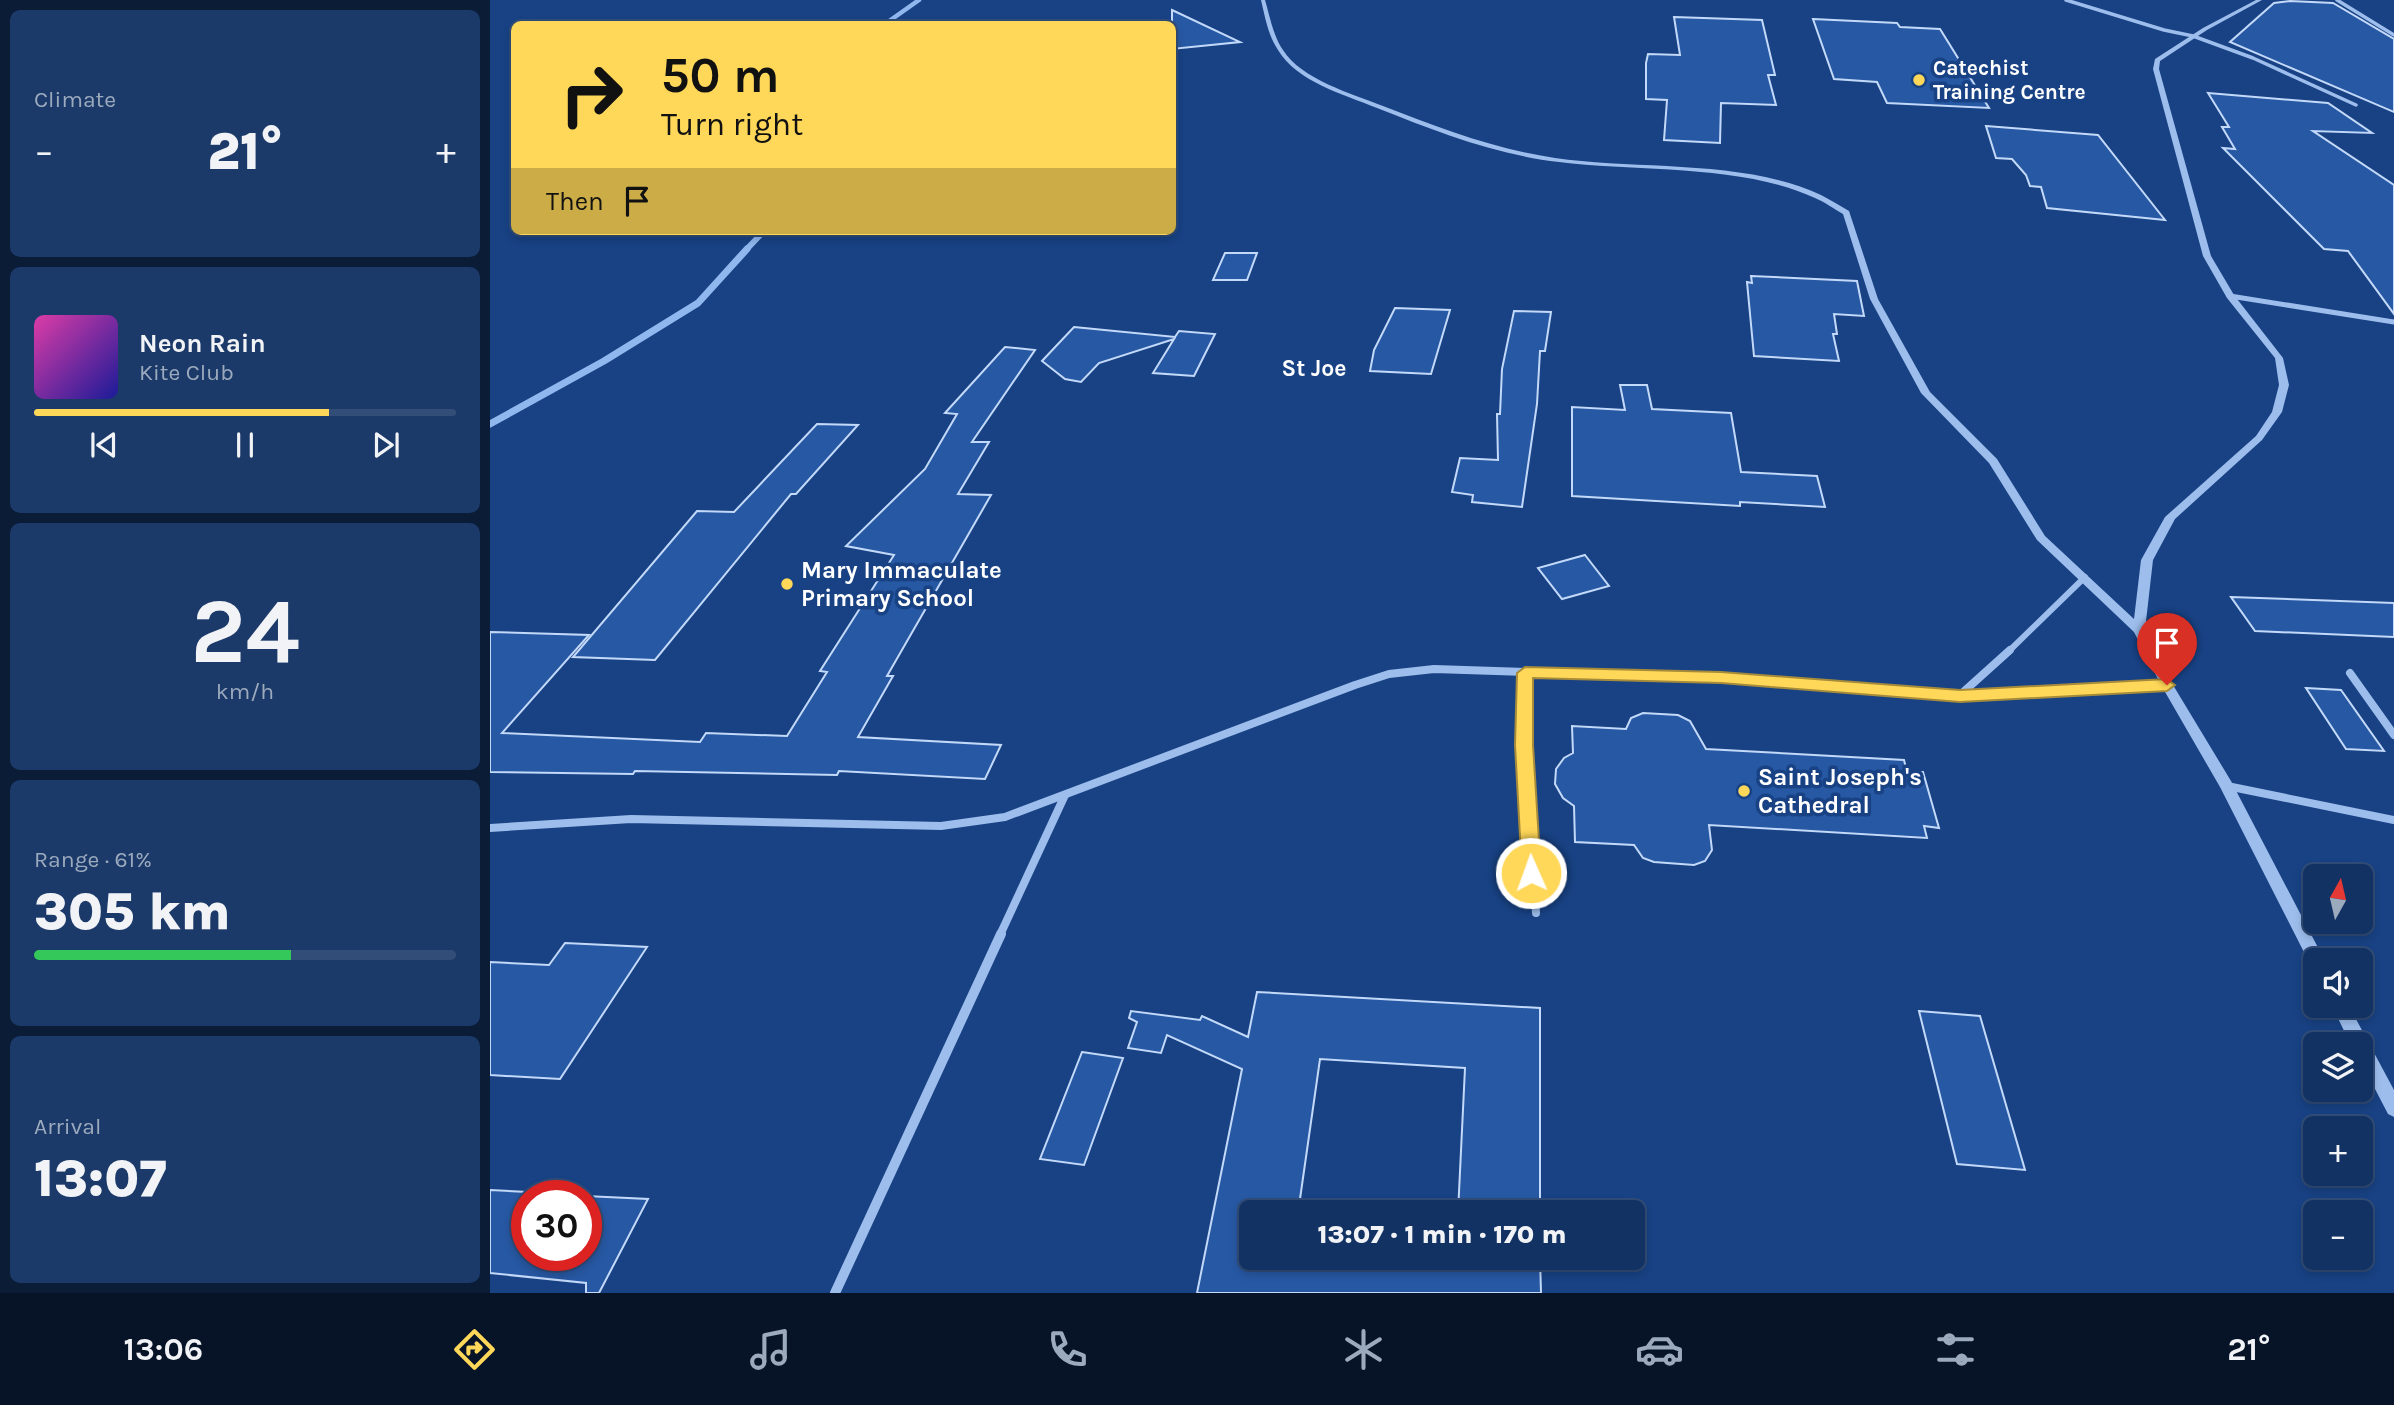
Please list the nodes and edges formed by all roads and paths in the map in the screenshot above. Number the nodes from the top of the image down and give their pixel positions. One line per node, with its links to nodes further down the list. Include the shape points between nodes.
1 (1263, 0): 10 (street, via 1273,39 1292,65 1401,116 1534,156 1749,178 1836,205 1846,213 1874,299 1926,393 1993,461 2041,538)
2 (2066, 0): 6 (street)
3 (2260, 0): 6 (street)
4 (2337, 0): 5 (street)
5 (2394, 35)
6 (2193, 36): 7 (street, via 2285,70); 8 (street, via 2157,60 2156,69 2207,256)
7 (2356, 105)
8 (2230, 296): 9 (street); 11 (street, via 2279,358 2284,385 2277,412 2259,438 2170,517 2147,560)
9 (2394, 322)
10 (2085, 577): 11 (street); 15 (street)
11 (2139, 630): 14 (street)
12 (1525, 673): 15 (street, via 1721,678); 18 (street, via 1434,669 1389,674); 21 (street, via 1524,745)
13 (2350, 673): 16 (street)
14 (2167, 685): 15 (street); 17 (street)
15 (1960, 696)
16 (2394, 735)
17 (2226, 785): 19 (street); 22 (street)
18 (1065, 795): 20 (street, via 1005,817 941,826 631,819); 25 (street)
19 (2394, 820)
20 (490, 828)
21 (1536, 913)
22 (2310, 948)
23 (2373, 1068): 24 (street)
24 (2394, 1108)
25 (835, 1293)

